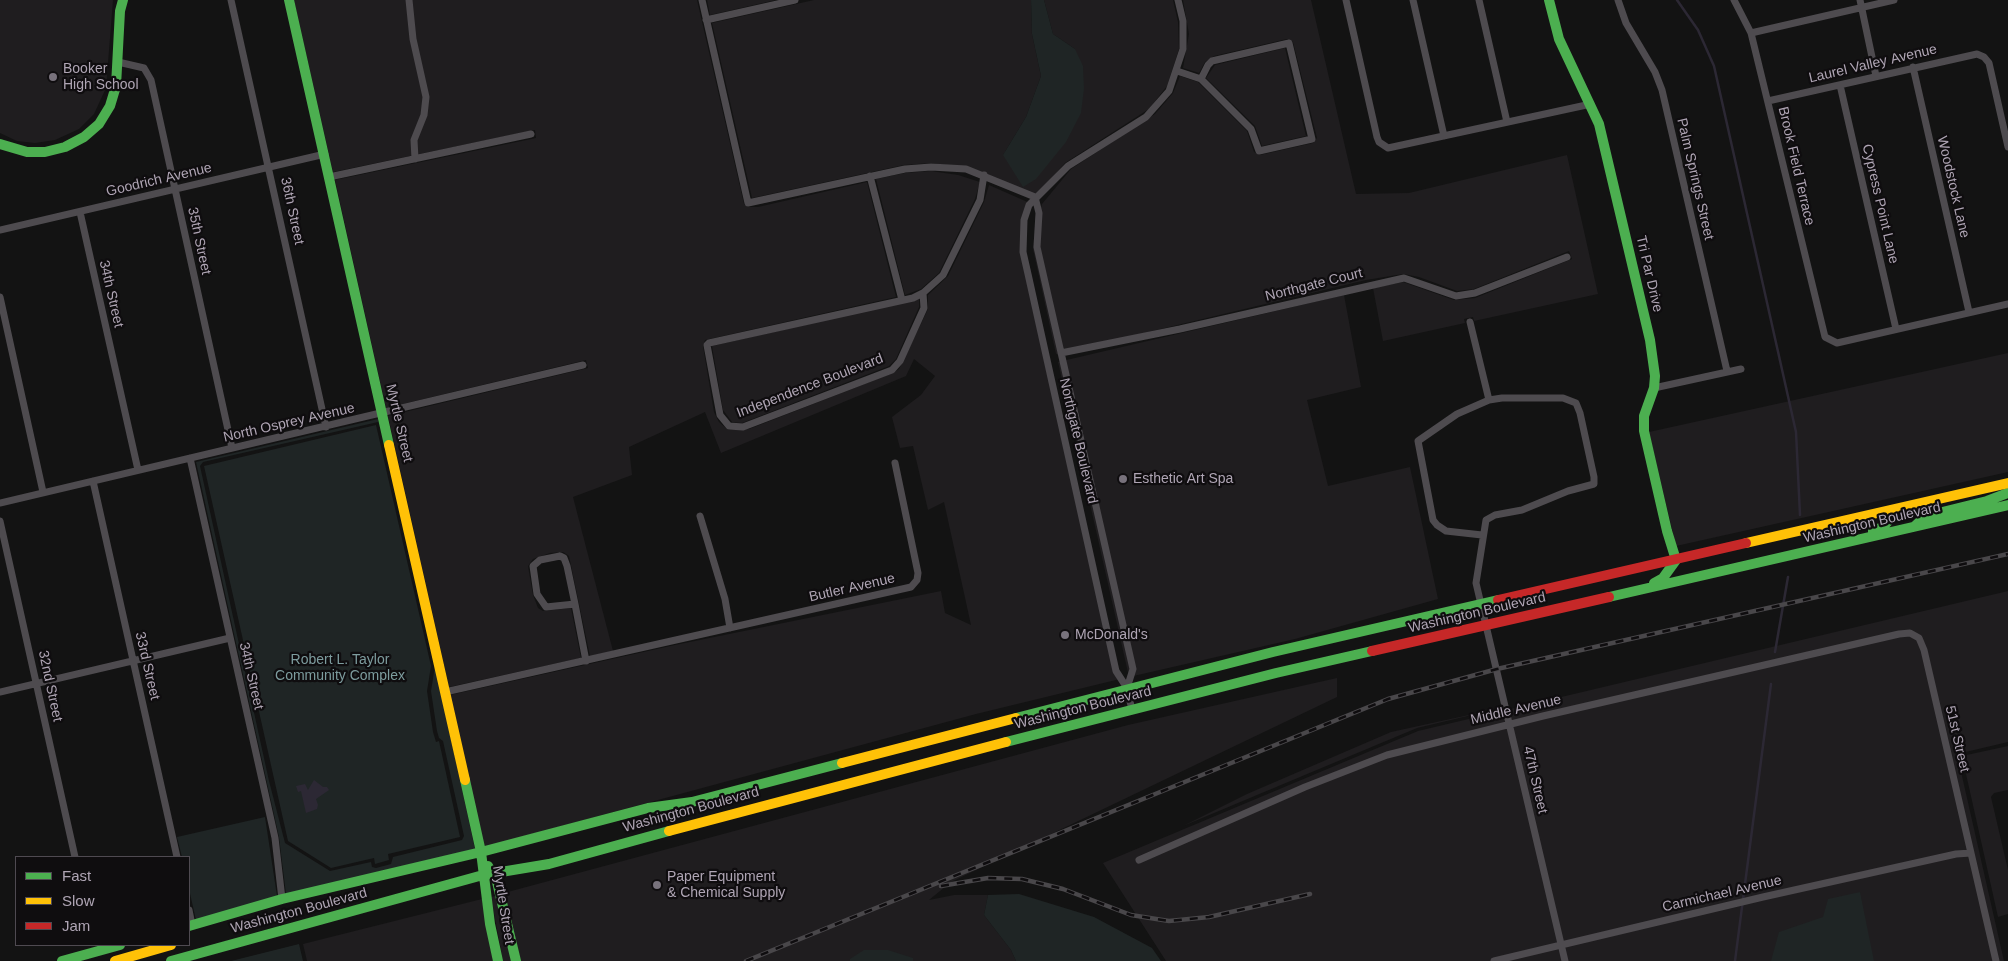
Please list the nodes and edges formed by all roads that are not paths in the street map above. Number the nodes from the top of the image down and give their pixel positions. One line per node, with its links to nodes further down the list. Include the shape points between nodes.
1 (123, 0): 18 (main road)
2 (232, 0): 33 (street, 36th Street)
3 (289, 0): 31 (main road, Myrtle Street)
4 (409, 0): 32 (street, via 413,39 426,97 424,114 414,140)
5 (702, 0): 16 (street)
6 (795, 0): 16 (street)
7 (1178, 0): 20 (street, Northgate Boulevard, via 1184,35)
8 (1346, 0): 28 (street, via 1377,137 1383,146 1394,148)
9 (1413, 0): 28 (street)
10 (1479, 0): 26 (street)
11 (1549, 0): 25 (main road, Tri Par Drive, via 1562,45)
12 (1618, 0): 52 (street, Palm Springs Street, via 1626,23 1662,90)
13 (1734, 0): 17 (street, Brook Field Terrace)
14 (1894, 0): 15 (street)
15 (1861, 4): 17 (street); 21 (street)
16 (706, 20): 35 (street, via 748,203)
17 (1750, 33): 24 (street, Brook Field Terrace)
18 (118, 62): 29 (main road, via 110,106 84,137 65,147 45,152 27,152); 37 (street, 35th Street, via 138,64 148,72)
19 (1913, 68): 21 (street, Laurel Valley Avenue); 30 (street, Laurel Valley Avenue, via 1971,54 1984,57 1989,63); 46 (street, Woodstock Lane)
20 (1177, 71): 22 (street); 38 (street, Northgate Boulevard, via 1169,91 1152,112 1068,166)
21 (1876, 76): 23 (street, Laurel Valley Avenue)
22 (1201, 79): 22 (street, via 1212,61 1288,43 1312,139 1259,151 1251,129)
23 (1840, 85): 24 (street, Laurel Valley Avenue); 48 (street, Cypress Point Lane)
24 (1768, 101): 48 (street, Brook Field Terrace, via 1822,333 1837,343)
25 (1591, 104): 26 (street); 53 (main road, Tri Par Drive, via 1605,145 1650,340)
26 (1507, 122): 28 (street)
27 (531, 134): 32 (street)
28 (1444, 136)
29 (0, 144)
30 (2008, 146)
31 (325, 154): 33 (street, Goodrich Avenue); 36 (main road, Myrtle Street)
32 (415, 159): 36 (street)
33 (270, 167): 37 (street, Goodrich Avenue); 56 (street, 36th Street)
34 (984, 175): 35 (street, via 966,169 931,167); 38 (street); 42 (street, Independence Boulevard, via 980,200 943,275)
35 (870, 176): 44 (street)
36 (329, 177): 55 (main road, Myrtle Street)
37 (175, 188): 39 (street, Goodrich Avenue); 57 (street, 35th Street)
38 (1035, 197): 49 (street, Northgate Boulevard, via 1039,213 1037,247); 84 (street, Northgate Boulevard, via 1024,220 1023,252 1116,671)
39 (80, 212): 40 (street, Goodrich Avenue); 60 (street, 34th Street)
40 (0, 230)
41 (1566, 257): 49 (street, Northgate Court, via 1475,294 1456,296 1404,278)
42 (923, 293): 44 (street, Independence Boulevard); 44 (street, Independence Boulevard, via 924,308 900,361 892,370 743,427 730,426 720,415 707,346 709,342)
43 (0, 297): 63 (street)
44 (902, 300)
45 (2008, 304): 46 (street)
46 (1969, 312): 48 (street)
47 (1470, 322): 54 (street)
48 (1896, 329)
49 (1061, 353): 84 (street, Northgate Boulevard, via 1133,669)
50 (583, 365): 55 (street, North Osprey Avenue)
51 (1741, 368): 52 (street)
52 (1727, 371): 53 (street)
53 (1654, 388): 73 (main road, Tri Par Drive, via 1644,416 1644,431)
54 (1489, 400): 71 (street, via 1457,414 1418,441 1433,520 1446,531); 71 (street, via 1563,398 1576,403 1594,484 1522,510 1490,517 1484,524)
55 (382, 413): 56 (street, North Osprey Avenue); 86 (main road, Myrtle Street)
56 (326, 427): 57 (street, North Osprey Avenue)
57 (232, 448): 58 (street, North Osprey Avenue)
58 (190, 458): 60 (street, North Osprey Avenue); 80 (street, 34th Street)
59 (895, 463): 78 (street, Butler Avenue, via 918,573 915,584)
60 (138, 470): 61 (street, North Osprey Avenue)
61 (93, 481): 63 (street, North Osprey Avenue); 81 (street, 33rd Street)
62 (2008, 483): 67 (main road, Washington Boulevard)
63 (43, 492): 65 (street, North Osprey Avenue)
64 (2008, 493): 70 (main road, via 1926,516)
65 (0, 503)
66 (2008, 506): 70 (main road, Washington Boulevard)
67 (1899, 509): 72 (main road, via 1881,529 1807,547); 73 (main road, Washington Boulevard)
68 (700, 516): 78 (street, via 725,599)
69 (0, 521): 83 (street, 32nd Street)
70 (1914, 527): 72 (main road, Washington Boulevard)
71 (1482, 535): 75 (street, 47th Street, via 1476,583)
72 (1795, 554): 76 (main road, Washington Boulevard)
73 (1676, 560): 75 (main road, Washington Boulevard); 76 (main road, via 1658,582)
74 (575, 604): 74 (street, via 564,558 551,557 535,563 532,570 542,606); 82 (street)
75 (1481, 604): 77 (street, 47th Street); 84 (main road, Washington Boulevard)
76 (1563, 607): 77 (main road, Washington Boulevard)
77 (1486, 625): 87 (main road, Washington Boulevard); 88 (street, 47th Street)
78 (730, 628): 82 (street, Butler Avenue)
79 (1913, 634): 88 (street, Middle Avenue, via 1899,634); 90 (street, 51st Street, via 1919,638 1924,650)
80 (230, 638): 81 (street); 95 (street, 34th Street, via 274,838)
81 (133, 661): 83 (street); 92 (street, 33rd Street)
82 (586, 661): 86 (street, Butler Avenue)
83 (37, 683): 85 (street); 91 (street, 32nd Street)
84 (1127, 688): 87 (street, Northgate Boulevard); 89 (main road, Washington Boulevard, via 692,802 648,808)
85 (0, 692)
86 (445, 692): 89 (main road, Myrtle Street)
87 (1132, 710): 94 (main road, Washington Boulevard, via 848,782 549,864)
88 (1510, 724): 93 (street, Middle Avenue, via 1387,755 1305,787); 99 (street, 47th Street)
89 (481, 852): 94 (main road, Myrtle Street); 95 (main road, Washington Boulevard)
90 (1971, 853): 99 (street, Carmichael Avenue, via 1763,897); 108 (street, 51st Street)
91 (75, 856)
92 (177, 856)
93 (1139, 860)
94 (488, 875): 103 (main road, Washington Boulevard); 104 (main road, Myrtle Street, via 490,924); 105 (main road, Myrtle Street, via 497,882)
95 (282, 899): 96 (main road, Washington Boulevard)
96 (190, 927)
97 (116, 946): 100 (main road)
98 (168, 946): 102 (main road)
99 (1561, 946): 106 (street, Carmichael Avenue); 107 (street, 47th Street)
100 (94, 952): 101 (main road)
101 (62, 961)
102 (115, 961)
103 (171, 961)
104 (498, 961)
105 (516, 961)
106 (1494, 961)
107 (1565, 961)
108 (1996, 961)

